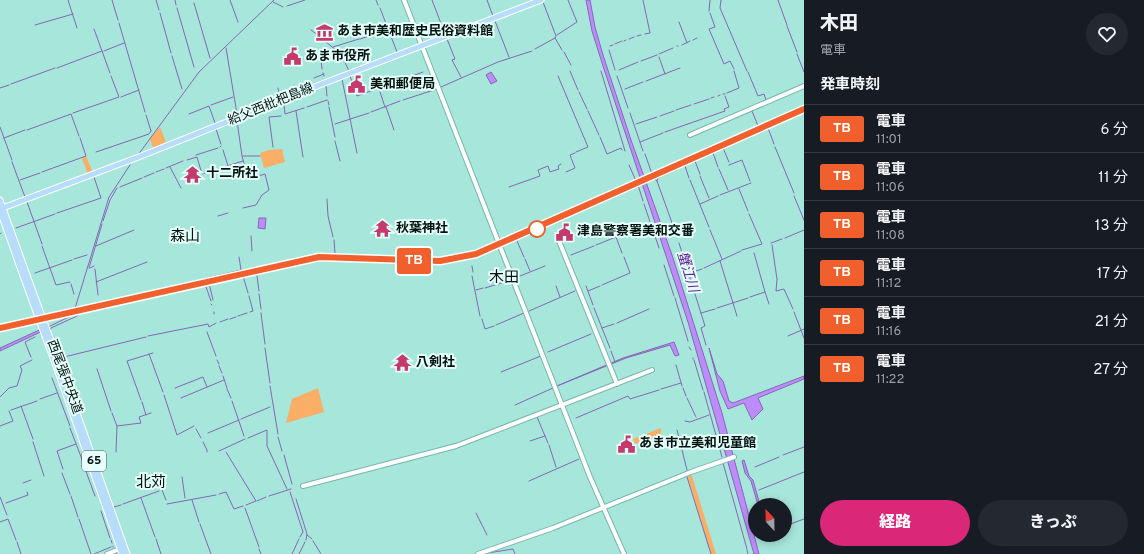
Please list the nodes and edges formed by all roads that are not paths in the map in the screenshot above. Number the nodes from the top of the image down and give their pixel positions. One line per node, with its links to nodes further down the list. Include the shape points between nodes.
1 (404, 0): 3 (street)
2 (541, 0): 3 (main road, 給父西枇杷島線)
3 (423, 46): 7 (main road, 給父西枇杷島線); 11 (street)
4 (804, 86): 5 (street)
5 (690, 135)
6 (0, 200): 7 (main road, 西尾張中央道 / 65)
7 (1, 209): 15 (main road, 西尾張中央道 / 65, bridge)
8 (559, 241): 10 (street)
9 (652, 370): 10 (street)
10 (617, 384): 11 (street)
11 (562, 404): 13 (street, via 443,450); 14 (street)
12 (734, 457): 14 (street)
13 (303, 486)
14 (603, 508): 18 (street); 19 (street)
15 (122, 550): 16 (street); 17 (main road, 西尾張中央道 / 65)
16 (107, 554)
17 (127, 554)
18 (478, 554)
19 (624, 554)

